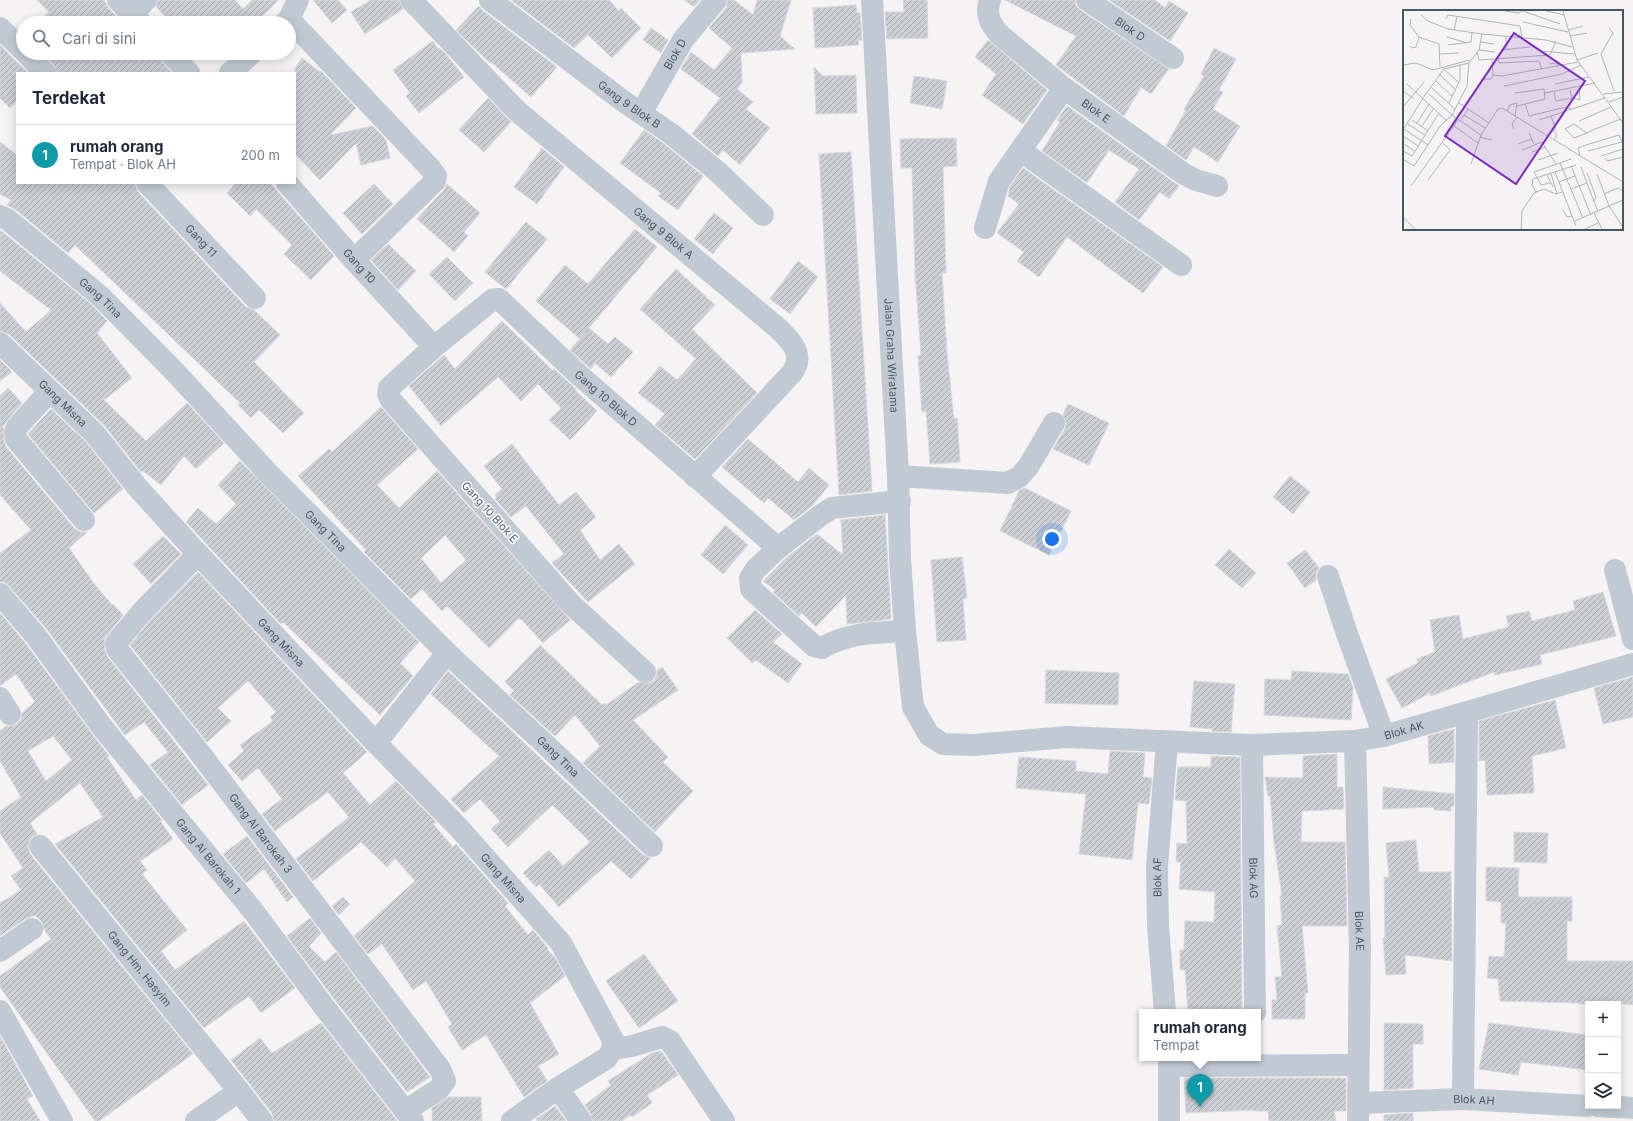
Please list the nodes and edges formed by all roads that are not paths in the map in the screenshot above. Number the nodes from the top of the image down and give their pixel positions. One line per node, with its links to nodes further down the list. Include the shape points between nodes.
1 (298, 0): 8 (street)
2 (411, 0): 35 (street, Gang 9 Blok A, via 517,111 779,329 798,354 799,360 792,373)
3 (716, 0): 20 (street, Blok D, via 684,40)
4 (1087, 0): 12 (street, Blok D)
5 (498, 2): 20 (street, Gang 9 Blok B)
6 (872, 2): 36 (street, Jalan Graha Wiratama)
7 (989, 8): 19 (street, Blok E, via 992,26 1000,35)
8 (290, 16)
9 (0, 28): 11 (street)
10 (296, 30): 28 (street, via 436,176 435,181)
11 (16, 43)
12 (1173, 58)
13 (33, 60): 16 (street)
14 (177, 60): 17 (street)
15 (244, 60): 18 (street)
16 (44, 72)
17 (189, 72)
18 (231, 72)
19 (1064, 88): 21 (street); 24 (street, Blok E, via 1184,174)
20 (641, 113): 25 (street, Gang 9 Blok B, via 718,172)
21 (1021, 151): 27 (street, via 999,181); 29 (street)
22 (148, 184): 30 (street, Gang 11)
23 (288, 184): 28 (street, Gang 10)
24 (1217, 186)
25 (763, 215)
26 (0, 216): 46 (street, Gang Tina, via 7,219 100,296 175,372 267,472)
27 (985, 228)
28 (354, 260): 32 (street, Gang 10)
29 (1181, 264)
30 (255, 298)
31 (0, 343): 33 (street, Gang Misna)
32 (434, 347): 35 (street, Gang 10 Blok D, via 492,300 499,299 579,375); 48 (street, Gang 10 Blok E, via 389,388 391,400 571,604)
33 (50, 391): 38 (street, via 17,427 16,439); 40 (street, Gang Misna, via 95,434 138,488)
34 (1054, 423): 36 (street, via 1028,467 1019,477 1008,483)
35 (696, 476): 39 (street, Gang 10 Blok D)
36 (898, 476): 37 (street, Jalan Graha Wiratama)
37 (900, 501): 39 (street, via 832,508); 44 (street, Jalan Graha Wiratama, via 900,558)
38 (84, 520)
39 (778, 548): 44 (street, via 750,578 751,589 814,646 822,648 843,637 856,634)
40 (198, 554): 54 (street, Gang Misna); 75 (street, Gang Al Barokah 3, via 116,643 118,649 440,1069 445,1081)
41 (1615, 570): 45 (street)
42 (1328, 576): 51 (street)
43 (0, 594): 75 (street, Gang Al Barokah 1, via 36,636 102,727 254,912)
44 (905, 631): 49 (street, Jalan Graha Wiratama)
45 (1633, 639)
46 (446, 653): 54 (street); 57 (street, Gang Tina)
47 (1633, 664): 50 (street, Blok AK)
48 (645, 672)
49 (913, 707): 53 (street, Blok AK, via 929,735 943,744 973,745 1067,737)
50 (1467, 712): 51 (street, Blok AK); 69 (street)
51 (1384, 736): 52 (street, Blok AK)
52 (1355, 741): 55 (street, Blok AK); 66 (street, Blok AE, via 1360,948)
53 (1167, 742): 55 (street, Blok AK); 60 (street, Blok AF, via 1157,866 1158,926)
54 (376, 743): 63 (street, Gang Misna, via 458,827 561,944 612,1038)
55 (1252, 745): 61 (street, Blok AG)
56 (40, 846): 68 (street, Gang Hm. Hasyim)
57 (652, 846)
58 (32, 929): 59 (street)
59 (0, 951)
60 (1165, 1009)
61 (1255, 1009)
62 (0, 1011): 76 (street)
63 (613, 1049): 67 (street, via 607,1058); 81 (street, via 662,1037 670,1041)
64 (1169, 1062): 65 (street); 82 (street)
65 (1256, 1062): 66 (street)
66 (1358, 1065): 74 (street, Blok AE)
67 (558, 1088): 79 (street); 80 (street)
68 (239, 1091): 77 (street); 78 (street, Gang Hm. Hasyim)
69 (1463, 1099): 70 (street, Blok AH); 74 (street, Blok AH)
70 (1585, 1106)
71 (1621, 1107): 72 (street)
72 (1633, 1108)
73 (1604, 1109): 83 (street)
74 (1359, 1112)
75 (409, 1116)
76 (62, 1121)
77 (196, 1121)
78 (262, 1121)
79 (512, 1121)
80 (581, 1121)
81 (724, 1121)
82 (1169, 1121)
83 (1603, 1121)

